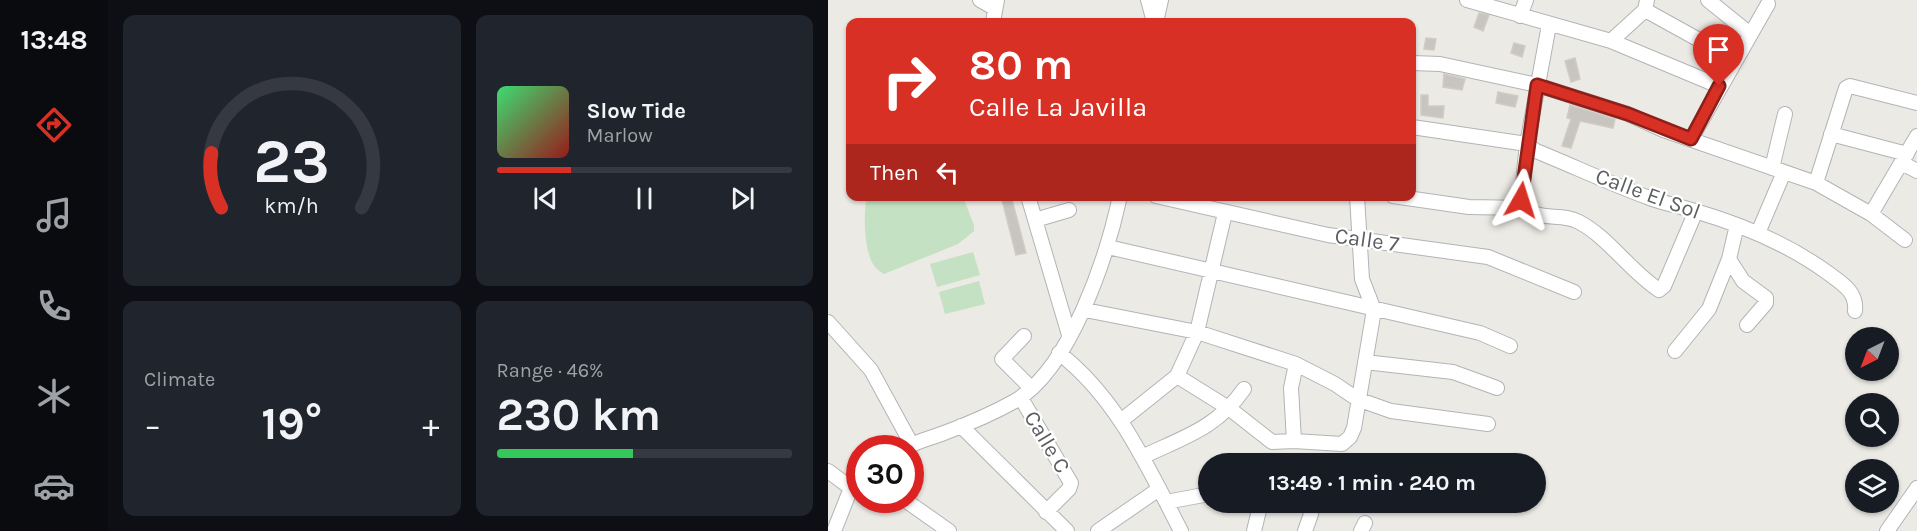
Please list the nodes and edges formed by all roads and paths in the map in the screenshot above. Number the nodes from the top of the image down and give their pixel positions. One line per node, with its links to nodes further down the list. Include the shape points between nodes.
1 (980, 0): 7 (street)
2 (1148, 0): 11 (street)
3 (1161, 0): 12 (street)
4 (1467, 0): 10 (street)
5 (1526, 0): 10 (street)
6 (1707, 0): 14 (street)
7 (995, 4)
8 (1768, 4): 14 (street)
9 (1646, 5): 15 (street); 16 (street)
10 (1520, 16): 13 (street)
11 (1154, 18)
12 (1156, 18)
13 (1549, 25): 15 (street); 18 (street)
14 (1750, 34): 19 (street)
15 (1611, 41): 19 (street)
16 (1701, 41)
17 (1416, 63): 18 (street, via 1440,64)
18 (1537, 85): 25 (street); 26 (street)
19 (1719, 86): 25 (street)
20 (1917, 103): 23 (street, via 1850,86 1843,92)
21 (1785, 114): 28 (street)
22 (1416, 128): 26 (street, Calle El Sol)
23 (1831, 134): 27 (street); 30 (street)
24 (1917, 136): 27 (street)
25 (1691, 139): 28 (street)
26 (1527, 144): 36 (street, via 1521,200); 38 (street, Calle El Sol, via 1648,198)
27 (1905, 159): 29 (street); 40 (street)
28 (1778, 170): 30 (street); 43 (street)
29 (1917, 171)
30 (1816, 183): 40 (street)
31 (1416, 199): 36 (street, via 1469,207)
32 (1029, 201): 41 (street)
33 (1119, 201): 46 (street)
34 (1176, 201): 39 (street, Calle 7)
35 (1356, 201): 44 (street)
36 (1525, 208): 38 (street, via 1533,214 1578,221 1659,290)
37 (1069, 210): 41 (street)
38 (1696, 211): 42 (street, Calle El Sol)
39 (1225, 213): 44 (street, Calle 7); 48 (street)
40 (1871, 214): 45 (street)
41 (1035, 220): 56 (street)
42 (1737, 225): 43 (street, Calle El Sol); 47 (street)
43 (1758, 233): 52 (street, Calle El Sol, via 1798,252 1839,281 1856,300)
44 (1358, 238): 49 (street, Calle 7, via 1488,257); 51 (street, via 1362,279)
45 (1905, 240)
46 (1108, 247): 48 (street); 50 (street)
47 (1729, 259): 54 (street, via 1743,281 1766,298); 59 (street, via 1709,309)
48 (1211, 271): 51 (street); 55 (street)
49 (1574, 292)
50 (1085, 310): 55 (street); 56 (street)
51 (1374, 310): 58 (street, via 1480,333); 61 (street)
52 (1856, 311)
53 (828, 322): 72 (street, via 871,370)
54 (1747, 325)
55 (1197, 332): 62 (street); 63 (street)
56 (1069, 335): 60 (street)
57 (1024, 336): 66 (street, via 1002,359)
58 (1510, 346)
59 (1675, 351)
60 (1059, 353): 66 (street); 69 (street, via 1078,368)
61 (1365, 362): 64 (street, via 1434,369); 67 (street)
62 (1296, 364): 67 (street); 74 (street, via 1291,388)
63 (1177, 376): 68 (street); 69 (street)
64 (1497, 387)
65 (1244, 389): 68 (street)
66 (1026, 393): 71 (street); 83 (street, Calle C, via 1071,483)
67 (1357, 399): 70 (street, via 1391,411); 74 (street, via 1354,428 1342,444)
68 (1230, 409): 74 (street, via 1272,442); 75 (street, via 1211,424)
69 (1122, 420): 75 (street)
70 (1488, 424)
71 (961, 426): 73 (street); 83 (street)
72 (903, 435)
73 (924, 441)
74 (1294, 441)
75 (1142, 457): 79 (street)
76 (828, 471): 77 (street)
77 (846, 480)
78 (1917, 488): 94 (street)
79 (1159, 489): 81 (street); 90 (street)
80 (1198, 496): 81 (street)
81 (1166, 502): 91 (street)
82 (846, 504): 87 (street)
83 (1046, 512): 89 (street)
84 (923, 513): 88 (street)
85 (1258, 513): 92 (street)
86 (1311, 514): 93 (street)
87 (834, 531)
88 (949, 531)
89 (1067, 531)
90 (1098, 531)
91 (1181, 531)
92 (1254, 531)
93 (1305, 531)
94 (1887, 531)

